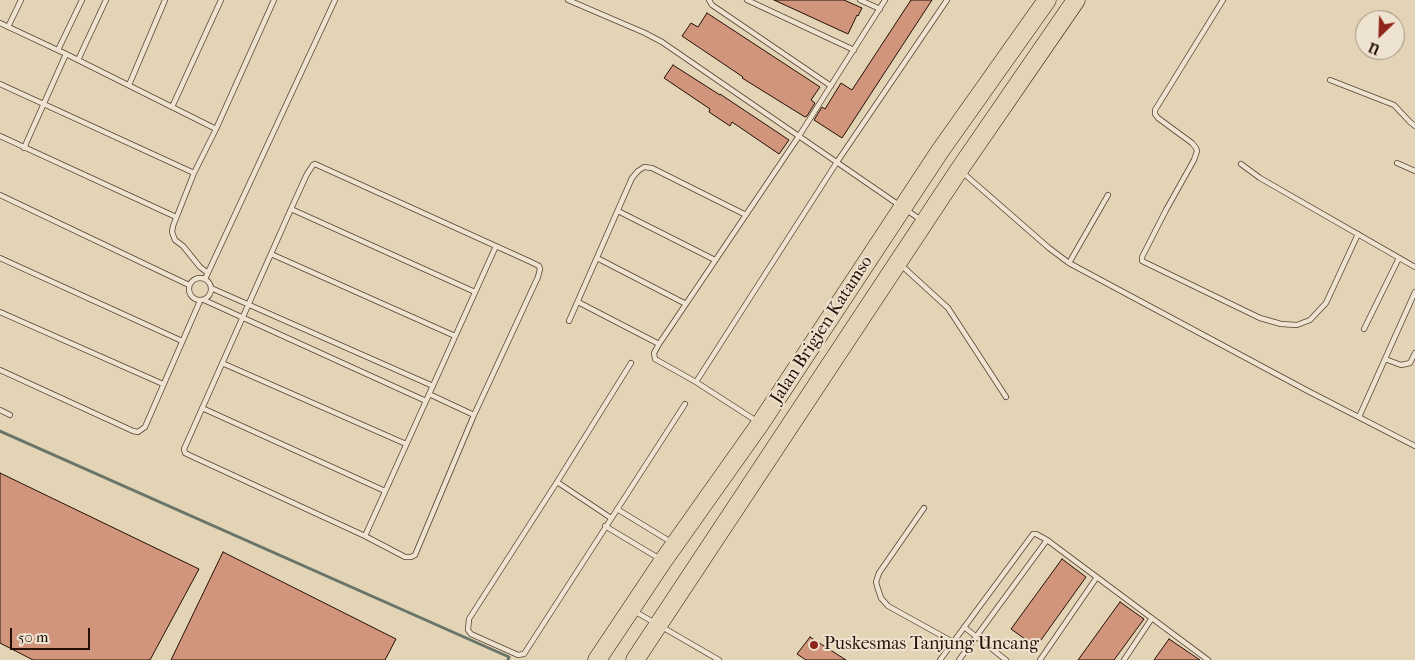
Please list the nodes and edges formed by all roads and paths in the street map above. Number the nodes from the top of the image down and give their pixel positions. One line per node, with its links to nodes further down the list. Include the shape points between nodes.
1 (21, 0): 19 (lane)
2 (82, 0): 20 (lane)
3 (106, 0): 23 (lane)
4 (165, 0): 26 (lane)
5 (221, 0): 29 (lane)
6 (274, 0): 31 (lane)
7 (334, 0): 59 (lane)
8 (568, 0): 33 (lane, via 662,42)
9 (709, 0): 27 (lane)
10 (747, 0): 21 (lane)
11 (860, 0): 17 (lane)
12 (885, 0): 17 (lane)
13 (947, 0): 35 (lane)
14 (1047, 0): 43 (highway, Jalan Brigjen Katamso)
15 (1076, 0): 38 (highway, Jalan Brigjen Katamso)
16 (1223, 0): 49 (lane, via 1155,110 1158,118 1192,142 1197,151 1142,261 1260,318 1297,325 1310,320 1326,303)
17 (880, 9): 21 (lane)
18 (0, 24): 19 (lane)
19 (8, 27): 20 (lane)
20 (58, 50): 22 (lane)
21 (854, 50): 27 (lane)
22 (66, 54): 23 (lane); 28 (lane)
23 (78, 60): 26 (lane)
24 (1330, 80): 30 (lane, via 1394,105)
25 (0, 84): 28 (lane)
26 (129, 85): 29 (lane)
27 (831, 86): 33 (lane)
28 (44, 105): 34 (lane); 40 (lane)
29 (172, 107): 31 (lane)
30 (1415, 126)
31 (216, 129): 40 (lane)
32 (0, 136): 34 (lane)
33 (799, 136): 35 (lane); 46 (lane)
34 (24, 148): 47 (lane)
35 (837, 162): 43 (lane); 81 (lane)
36 (1397, 163): 39 (lane)
37 (1241, 164): 49 (lane)
38 (959, 170): 48 (highway, Jalan Brigjen Katamso); 57 (lane)
39 (1415, 171)
40 (194, 173): 47 (lane)
41 (0, 195): 61 (lane)
42 (1108, 196): 57 (lane)
43 (902, 207): 48 (lane); 93 (highway, Jalan Brigjen Katamso)
44 (291, 209): 50 (lane, via 315,164); 51 (lane); 63 (lane)
45 (618, 211): 46 (lane, via 632,178 644,166); 53 (lane); 55 (lane)
46 (746, 215): 55 (lane)
47 (176, 217): 59 (lane, via 172,236)
48 (925, 222): 56 (highway, Jalan Brigjen Katamso)
49 (1358, 234): 54 (lane)
50 (496, 246): 63 (lane); 91 (lane, via 539,266 540,271)
51 (271, 254): 68 (lane); 73 (lane)
52 (0, 258): 74 (lane)
53 (597, 258): 66 (lane); 67 (lane)
54 (1399, 258): 58 (lane); 72 (lane)
55 (715, 260): 67 (lane)
56 (899, 262): 85 (lane, via 948,308); 109 (highway, Jalan Brigjen Katamso)
57 (1069, 263): 92 (lane)
58 (1415, 267)
59 (208, 273): 60 (lane)
60 (205, 279): 61 (lane, via 194,280); 62 (lane)
61 (189, 285): 65 (lane, via 190,296)
62 (211, 288): 65 (lane, via 209,295); 68 (lane)
63 (475, 292): 73 (lane)
64 (1415, 292): 77 (lane)
65 (202, 300): 70 (lane); 74 (lane)
66 (578, 302): 71 (lane); 75 (lane)
67 (686, 304): 75 (lane)
68 (249, 305): 70 (lane); 83 (lane)
69 (0, 312): 82 (lane)
70 (243, 318): 79 (lane); 86 (lane)
71 (569, 321)
72 (1364, 329)
73 (455, 336): 83 (lane)
74 (182, 341): 82 (lane)
75 (658, 344): 81 (lane, via 655,358)
76 (1415, 353): 77 (lane, via 1410,363 1401,365)
77 (1385, 359): 92 (lane)
78 (631, 362): 96 (lane)
79 (222, 363): 88 (lane); 94 (lane)
80 (0, 370): 82 (lane, via 138,432 145,427)
81 (696, 382): 93 (lane)
82 (163, 384)
83 (433, 386): 84 (lane)
84 (429, 394): 86 (lane); 91 (lane)
85 (1006, 397)
86 (426, 401): 94 (lane)
87 (685, 404): 99 (lane)
88 (202, 408): 97 (lane); 102 (lane, via 184,449 186,453)
89 (0, 410): 90 (lane)
90 (10, 414)
91 (474, 415): 102 (lane, via 415,555 405,556)
92 (1359, 417): 95 (lane)
93 (760, 424): 104 (highway, Jalan Brigjen Katamso)
94 (406, 444): 97 (lane)
95 (1415, 446)
96 (557, 482): 100 (lane); 101 (lane, via 469,619 471,634 518,656 524,654)
97 (385, 491): 102 (lane)
98 (924, 508): 112 (lane, via 879,572 876,582 881,598 888,606)
99 (617, 509): 100 (lane); 104 (lane)
100 (611, 518): 101 (lane)
101 (605, 526): 105 (lane)
102 (365, 536)
103 (1047, 540): 106 (lane); 110 (lane, via 1033,534); 111 (lane)
104 (675, 544): 105 (highway, Jalan Brigjen Katamso)
105 (663, 561): 107 (highway, Jalan Brigjen Katamso)
106 (1097, 577): 108 (lane); 119 (lane)
107 (630, 609): 109 (lane); 113 (highway, Jalan Brigjen Katamso)
108 (1152, 618): 120 (lane); 121 (lane)
109 (659, 626): 114 (highway, Jalan Brigjen Katamso); 115 (lane)
110 (964, 627): 111 (lane); 112 (lane)
111 (976, 636): 117 (lane); 118 (lane)
112 (953, 642): 116 (lane)
113 (597, 660)
114 (635, 660)
115 (719, 660)
116 (940, 660)
117 (959, 660)
118 (1006, 660)
119 (1040, 660)
120 (1124, 660)
121 (1208, 660)

